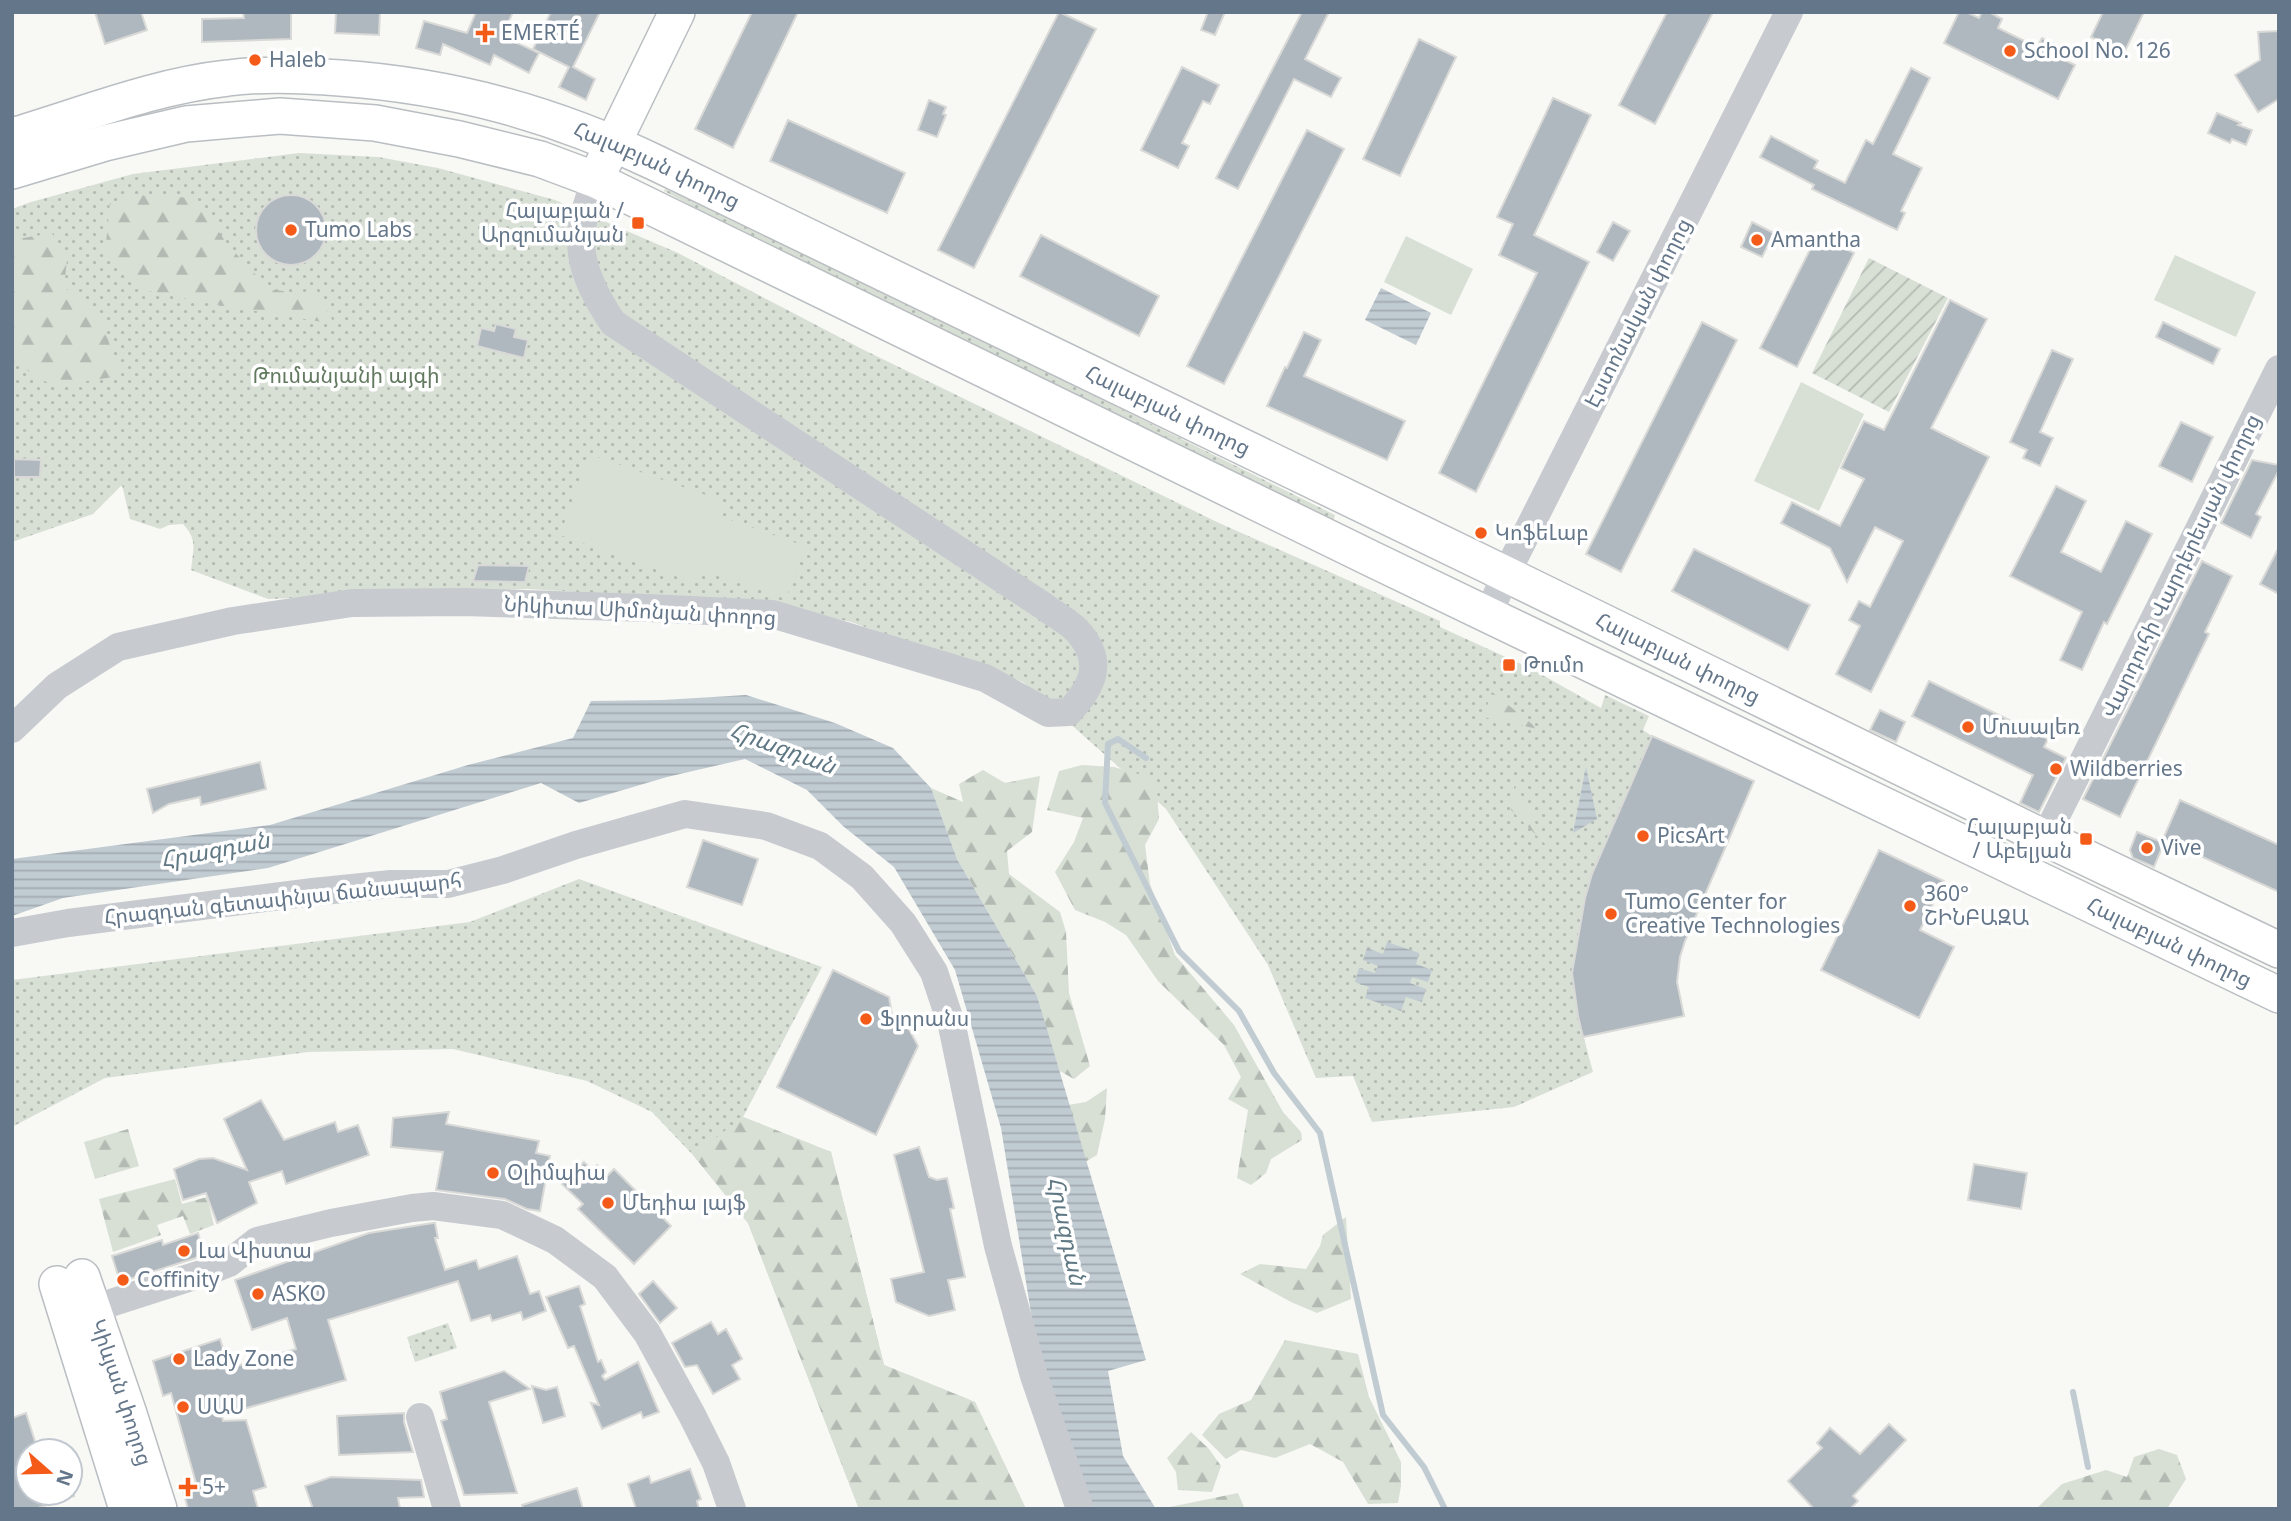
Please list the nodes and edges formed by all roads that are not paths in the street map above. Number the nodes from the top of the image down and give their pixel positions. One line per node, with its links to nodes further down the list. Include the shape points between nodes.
1 (677, 12): 4 (main road)
2 (1789, 12): 8 (street, Էստոնական փողոց)
3 (12, 136): 4 (main road, Հալաբյան փողոց, via 179,86 229,77 303,75 442,90 511,107)
4 (612, 142): 6 (main road); 8 (main road, Հալաբյան փողոց)
5 (12, 171): 6 (main road, Հալաբյան փողոց, via 186,124 280,116 375,123 459,139 540,159)
6 (596, 180): 9 (main road, Հալաբյան փողոց); 10 (street, Նիկիտա Սիմոնյան փողոց, via 586,205 580,250 596,297 613,323 1080,633 1093,658 1092,678 1069,712 1048,713 985,678 772,614 352,603 233,621 118,648 57,686)
7 (2279, 369): 11 (street, Վարդուհի Վարդերեսյան փողոց)
8 (1506, 574): 9 (street, Էստոնական փողոց); 11 (main road, Հալաբյան փողոց)
9 (1488, 615): 14 (main road, Հալաբյան փողոց)
10 (12, 729)
11 (2045, 838): 13 (main road, Հալաբյան փողոց)
12 (12, 933): 22 (street, Հրազդան գետափնյա ճանապարհ, via 313,892 448,884 685,814 766,826 820,846 862,877 903,923 934,972 952,1026 1002,1258 1034,1377)
13 (2279, 950)
14 (2279, 995)
15 (77, 1290): 16 (main road, Կիևյան փողոց); 21 (street, via 229,1263 257,1241 412,1208 433,1206 502,1215 555,1240 605,1277 646,1333 692,1415)
16 (114, 1418): 18 (main road, Կիևյան փողոց); 19 (main road, Կիևյան փողոց)
17 (420, 1418): 20 (street)
18 (127, 1509)
19 (159, 1509)
20 (447, 1509)
21 (732, 1509)
22 (1080, 1509)

